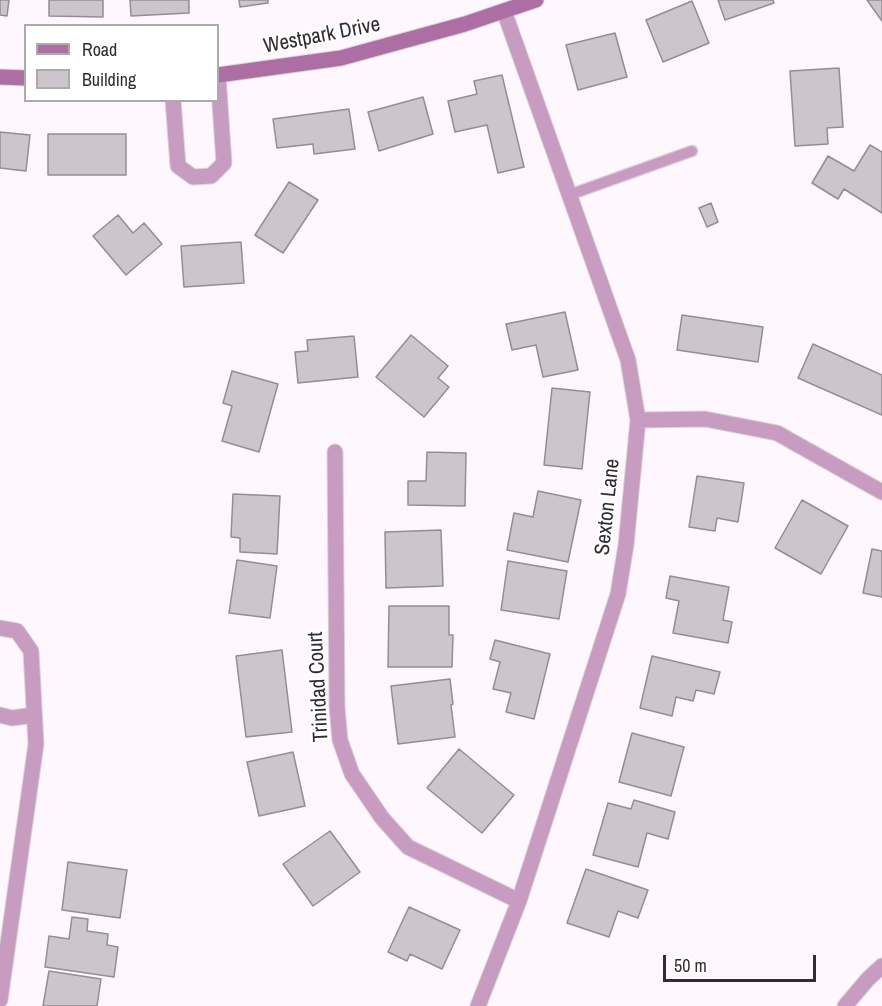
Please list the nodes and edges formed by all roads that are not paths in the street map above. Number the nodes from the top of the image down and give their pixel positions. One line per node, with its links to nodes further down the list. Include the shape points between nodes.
1 (536, 0): 2 (street, Westpark Drive)
2 (504, 11): 3 (street, Westpark Drive, via 341,58); 9 (street, Sexton Lane)
3 (219, 75)
4 (0, 77): 5 (street)
5 (24, 78)
6 (219, 90): 7 (street, Westpark Drive, via 224,163 210,176 193,177 178,166)
7 (173, 102)
8 (692, 151): 9 (lane)
9 (569, 195): 10 (street, Sexton Lane, via 628,360)
10 (638, 420): 12 (street, via 705,419 777,433); 16 (street, Sexton Lane, via 618,594)
11 (335, 452): 16 (street, Trinidad Court, via 337,707 340,740 352,774 408,847)
12 (882, 492)
13 (0, 628): 15 (street, via 17,631 31,651)
14 (0, 715): 15 (street)
15 (34, 716): 18 (street, via 36,744)
16 (519, 901): 19 (street, Sexton Lane)
17 (882, 966): 20 (street)
18 (0, 1000)
19 (478, 1006)
20 (845, 1006)

